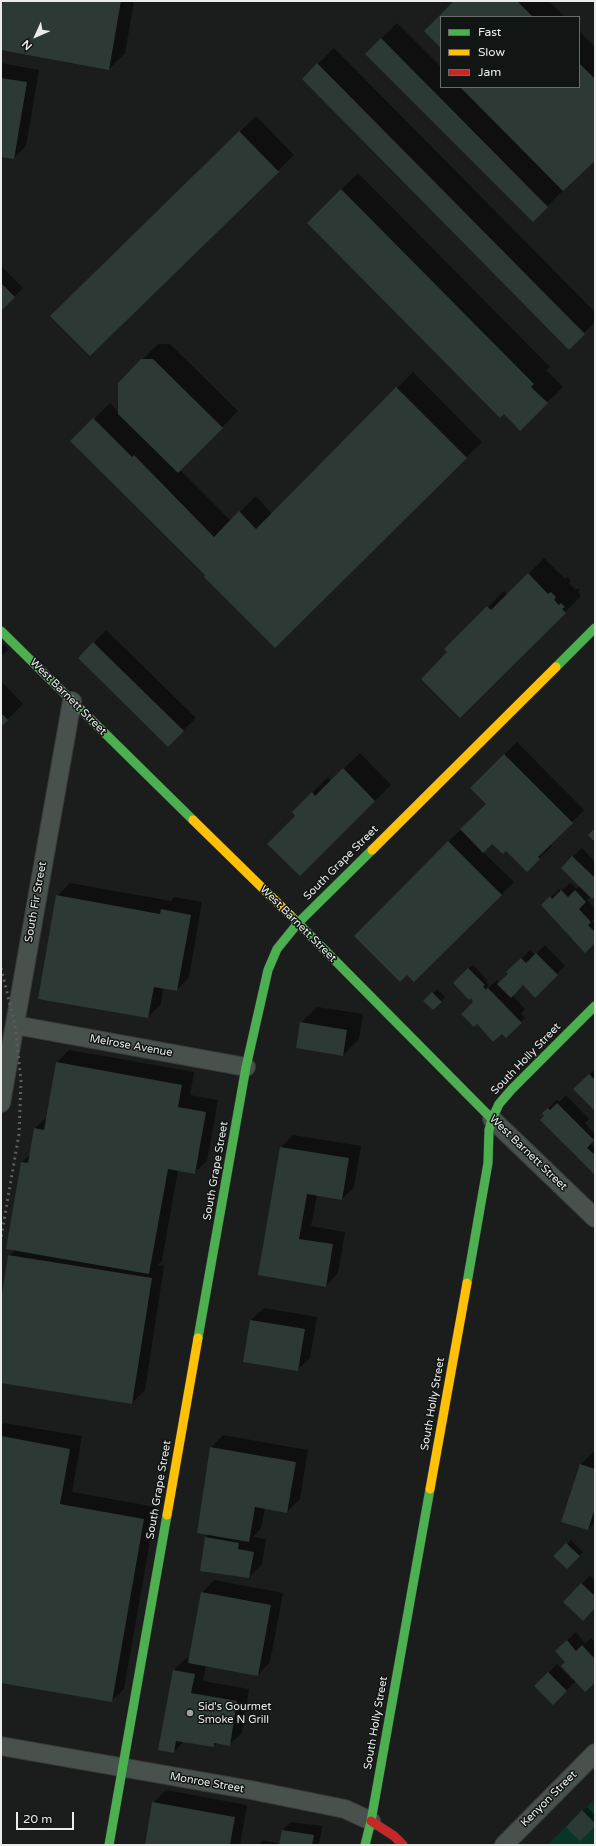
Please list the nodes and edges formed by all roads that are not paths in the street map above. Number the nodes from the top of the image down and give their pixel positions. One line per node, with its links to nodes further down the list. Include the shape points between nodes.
1 (595, 628): 4 (street, South Grape Street)
2 (1, 631): 3 (street, West Barnett Street)
3 (72, 701): 4 (street, West Barnett Street); 6 (street, South Fir Street)
4 (298, 923): 7 (street, South Grape Street, via 276,948 268,970); 9 (street, West Barnett Street)
5 (595, 1006): 9 (street, South Holly Street, via 504,1097)
6 (15, 1025): 7 (street, Melrose Avenue); 8 (street, South Fir Street)
7 (246, 1067): 13 (street, South Grape Street)
8 (1, 1103)
9 (492, 1118): 10 (street, West Barnett Street); 14 (street, South Holly Street, via 488,1163)
10 (595, 1218)
11 (1, 1746): 13 (street, Monroe Street)
12 (595, 1753): 18 (street, Kenyon Street)
13 (122, 1768): 14 (street, Monroe Street, via 345,1809); 15 (street, South Grape Street)
14 (371, 1821): 16 (street, South Holly Street); 17 (street, Monroe Street)
15 (109, 1845)
16 (366, 1845)
17 (403, 1845)
18 (504, 1845)

